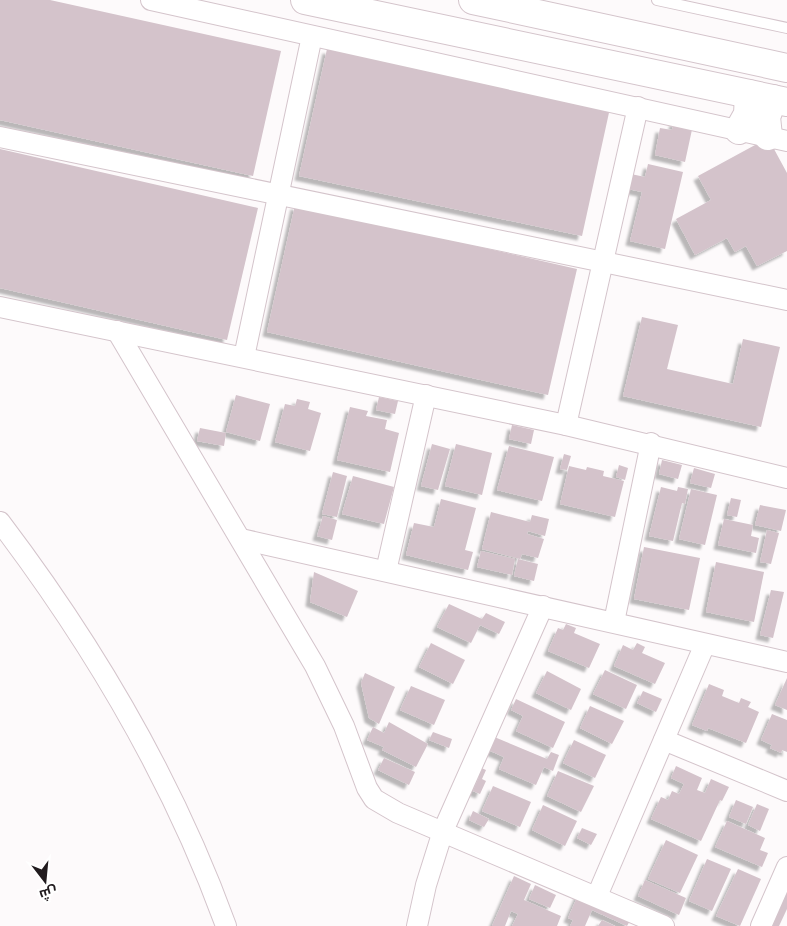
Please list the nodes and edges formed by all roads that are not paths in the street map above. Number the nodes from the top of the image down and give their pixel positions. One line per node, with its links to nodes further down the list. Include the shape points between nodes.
1 (151, 0): 7 (street)
2 (305, 0): 9 (main road)
3 (473, 0): 5 (main road)
4 (657, 0): 6 (lane)
5 (510, 4): 8 (main road)
6 (787, 28)
7 (312, 36): 10 (street); 14 (street)
8 (787, 68)
9 (770, 98): 11 (main road, via 748,114); 13 (main road, via 766,117)
10 (638, 107): 11 (street); 15 (street)
11 (739, 130): 13 (street)
12 (0, 137): 14 (street)
13 (777, 139)
14 (278, 194): 15 (street); 19 (street)
15 (603, 260): 16 (street); 21 (street)
16 (787, 300)
17 (0, 306): 18 (street)
18 (117, 331): 19 (street); 25 (street)
19 (244, 357): 20 (street)
20 (426, 395): 21 (street); 26 (street)
21 (566, 425): 22 (street)
22 (651, 443): 23 (street); 28 (street)
23 (787, 478)
24 (0, 522): 37 (street, via 89,650 138,731 182,816)
25 (241, 539): 26 (street); 33 (street, via 323,681 374,799 385,807)
26 (386, 571): 27 (street)
27 (543, 606): 28 (street); 33 (street)
28 (614, 622): 29 (street)
29 (705, 644): 30 (street); 31 (street)
30 (787, 662)
31 (664, 740): 32 (street); 35 (street)
32 (787, 791)
33 (442, 831): 35 (street); 38 (street)
34 (787, 867): 39 (street)
35 (597, 896): 36 (street)
36 (659, 925)
37 (226, 926)
38 (417, 926)
39 (761, 926)

